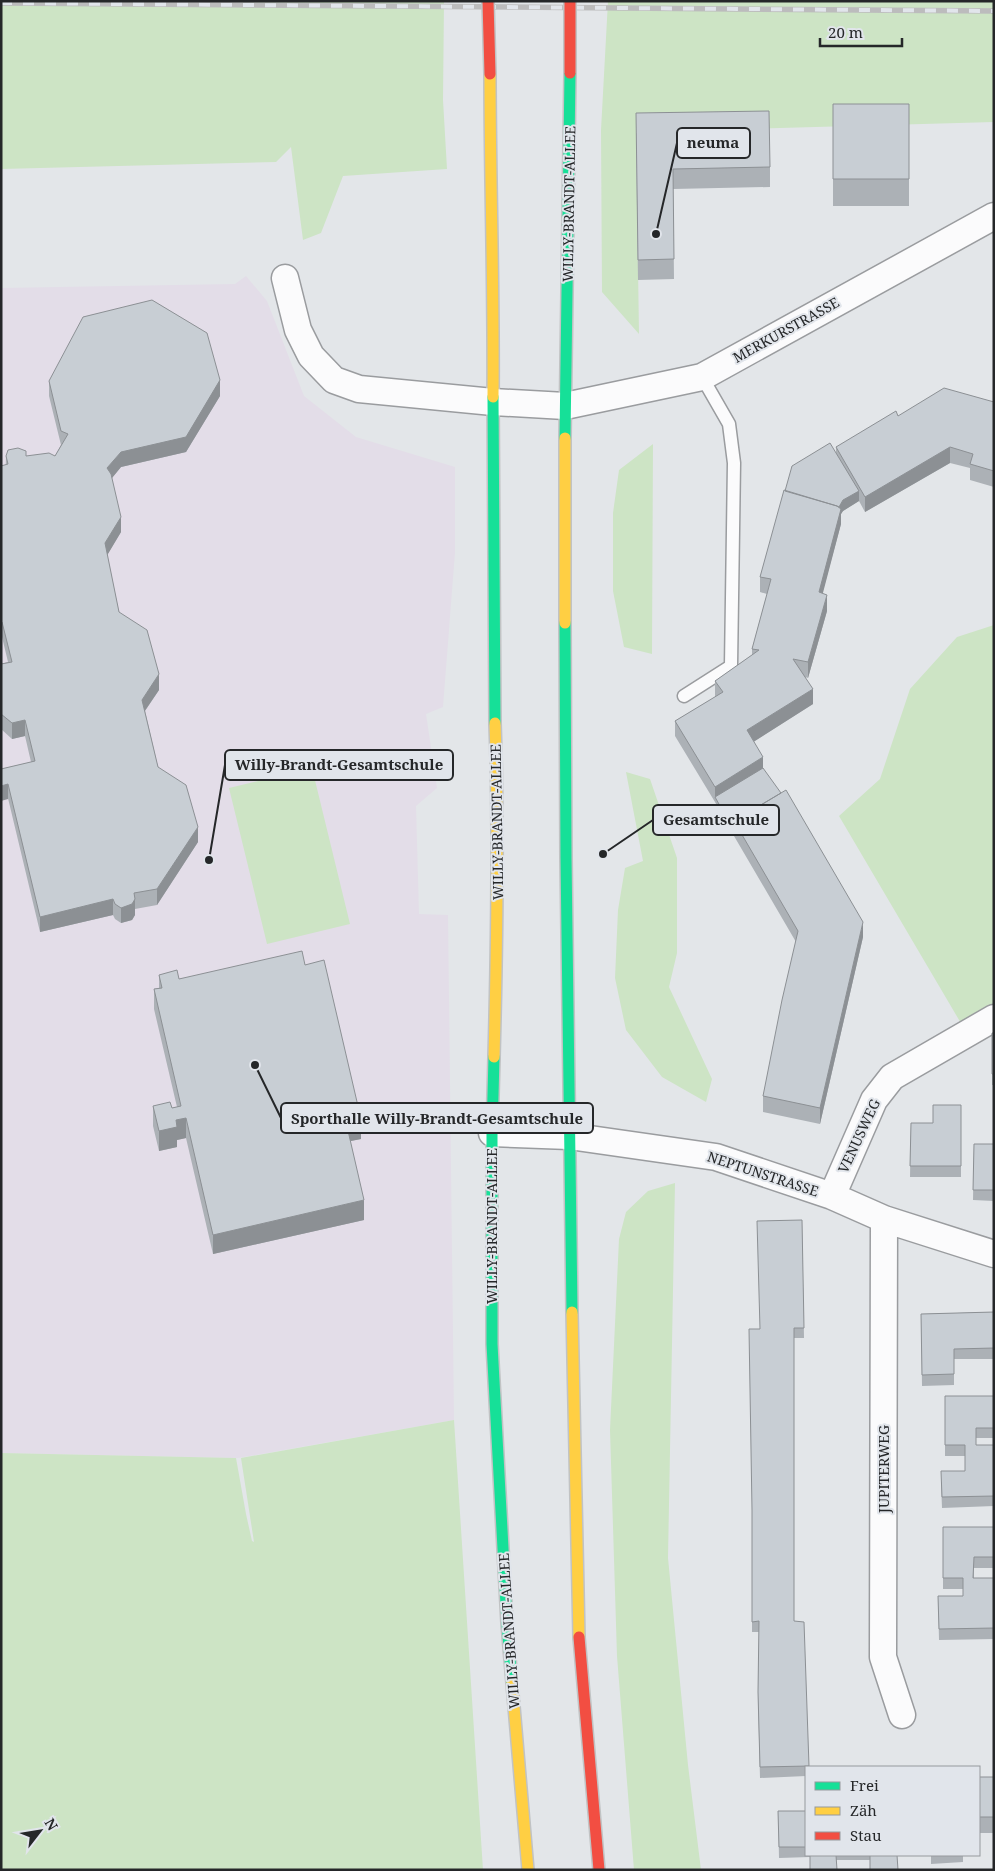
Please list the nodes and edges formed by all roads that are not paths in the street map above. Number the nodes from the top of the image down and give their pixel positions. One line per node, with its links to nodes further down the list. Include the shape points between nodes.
1 (488, 1): 6 (main road, WILLY-BRANDT-ALLEE, bridge)
2 (570, 1): 7 (main road, WILLY-BRANDT-ALLEE, bridge)
3 (994, 216): 5 (street, MERKURSTRASSE)
4 (284, 278): 6 (street, via 298,330 311,356 334,380 359,389)
5 (702, 377): 7 (street, MERKURSTRASSE); 8 (lane, via 729,424 734,463 731,666)
6 (493, 402): 7 (street); 10 (main road, WILLY-BRANDT-ALLEE, via 498,918)
7 (565, 406): 11 (main road, WILLY-BRANDT-ALLEE)
8 (684, 696)
9 (994, 1018): 12 (street, VENUSWEG, via 892,1077 874,1100)
10 (492, 1133): 11 (street, NEPTUNSTRASSE); 16 (main road, WILLY-BRANDT-ALLEE, via 492,1344 506,1623)
11 (569, 1136): 12 (street, NEPTUNSTRASSE, via 716,1157); 17 (main road, WILLY-BRANDT-ALLEE, via 577,1619)
12 (832, 1196): 13 (street, NEPTUNSTRASSE)
13 (884, 1219): 14 (street, NEPTUNSTRASSE); 15 (street, JUPITERWEG, via 883,1657)
14 (994, 1254)
15 (902, 1716)
16 (528, 1870)
17 (599, 1870)

